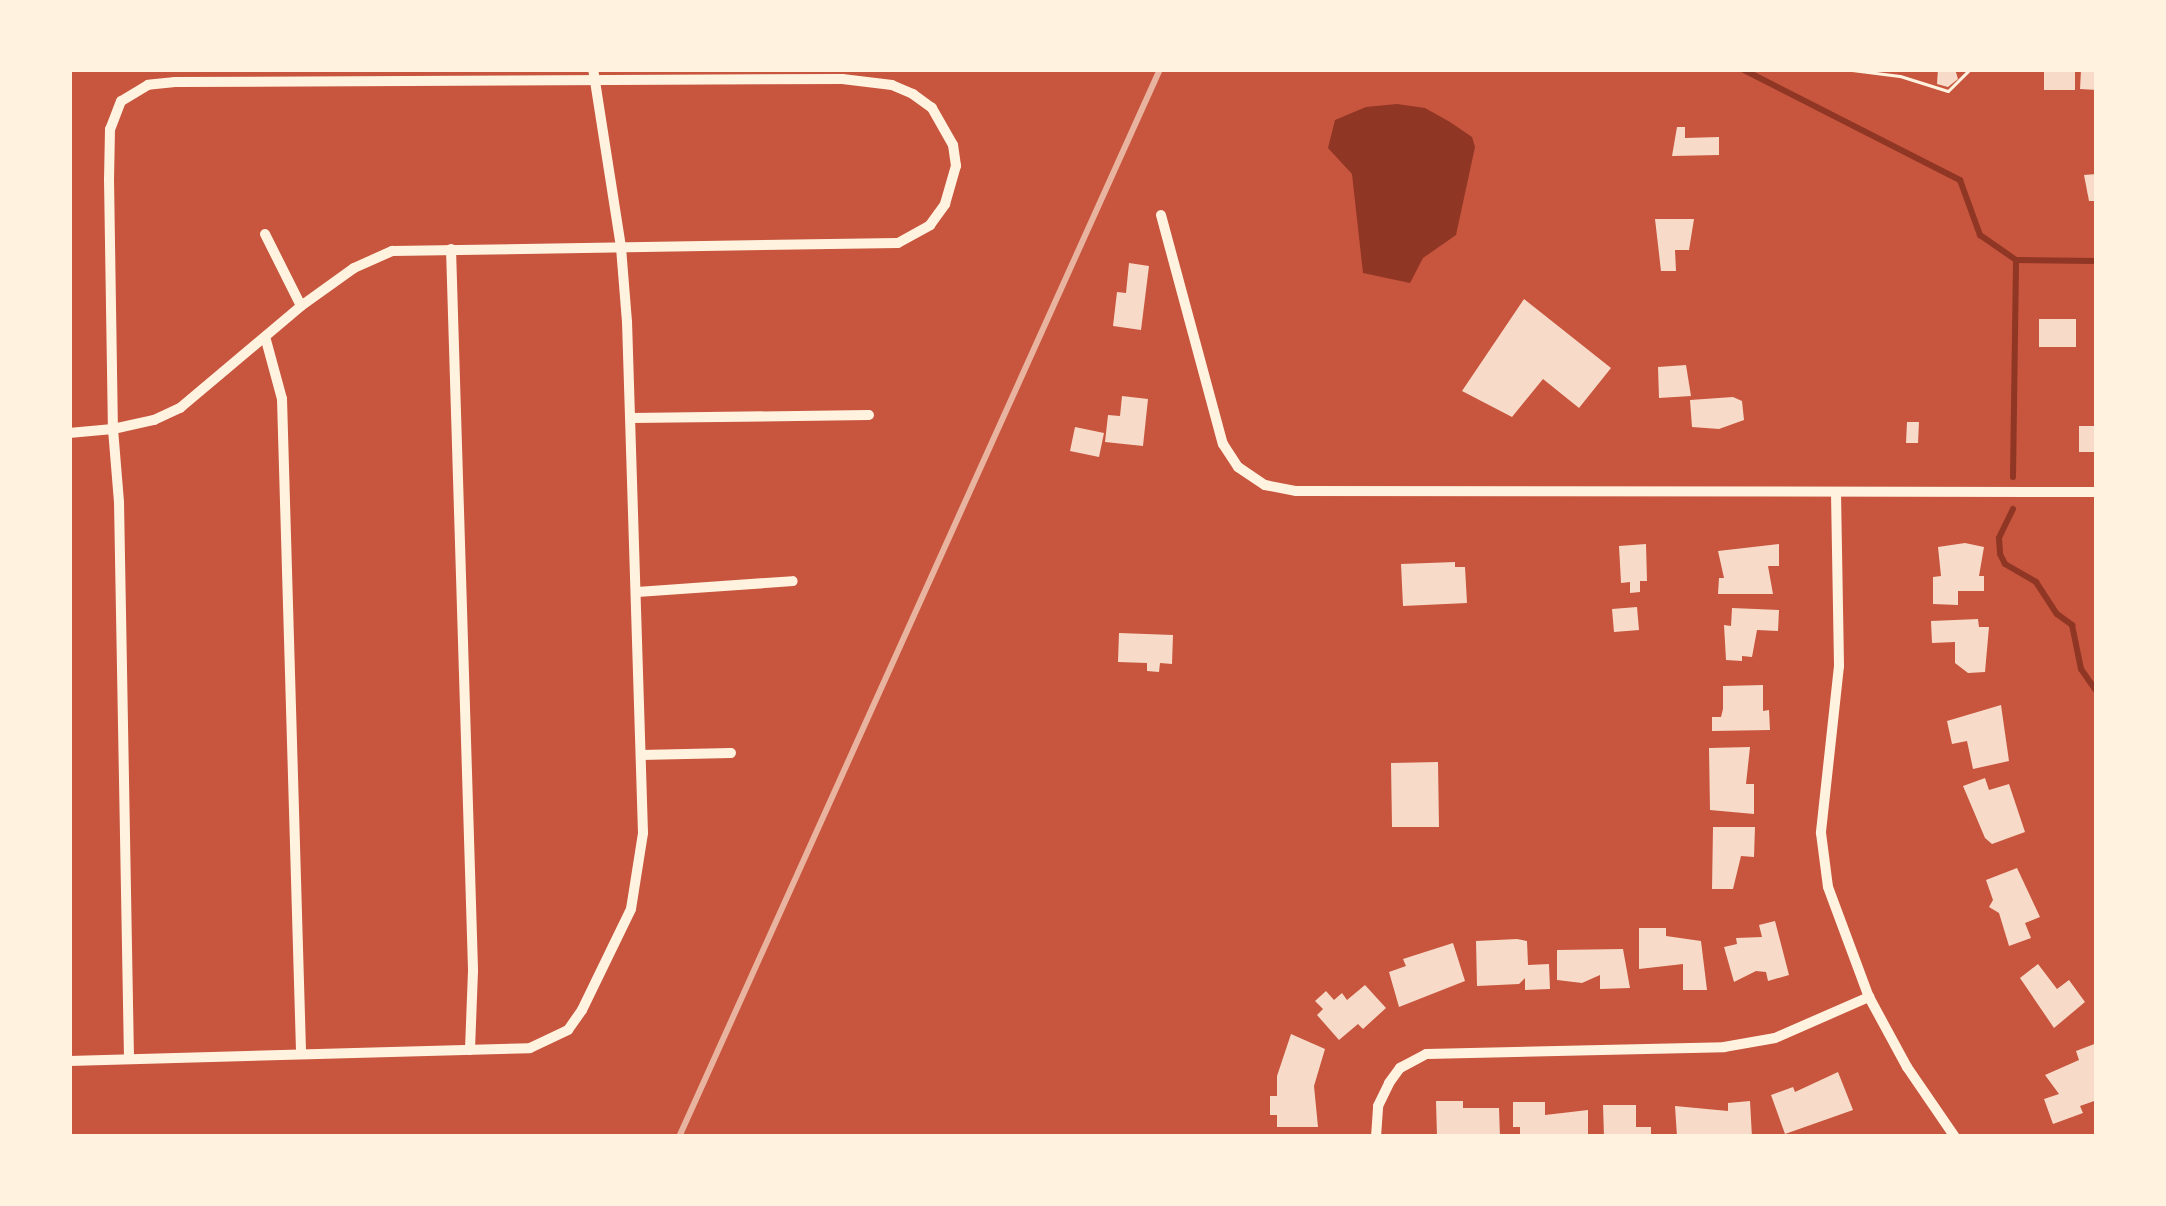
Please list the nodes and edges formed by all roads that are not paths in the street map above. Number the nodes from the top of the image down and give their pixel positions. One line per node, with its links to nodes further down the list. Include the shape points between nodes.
1 (592, 74): 4 (street); 4 (street, via 892,85 932,108 953,145 945,204 931,225 898,243); 10 (street, via 175,82 134,91 114,110 110,129)
2 (1162, 215): 13 (street, via 1223,444 1265,485)
3 (265, 234): 6 (street)
4 (621, 247): 5 (street); 9 (street)
5 (452, 249): 6 (street, via 371,258); 19 (street)
6 (301, 306): 7 (street)
7 (266, 340): 10 (street, via 180,408); 20 (street, via 282,399)
8 (869, 416): 9 (street)
9 (631, 418): 15 (street)
10 (113, 429): 11 (street); 21 (street)
11 (69, 433)
12 (2097, 491): 13 (street)
13 (1836, 493): 18 (street, via 1839,666 1821,833 1834,908)
14 (793, 581): 15 (street)
15 (637, 592): 17 (street)
16 (731, 753): 17 (street)
17 (641, 755): 19 (street, via 637,890 582,1010 553,1040)
18 (1868, 997): 23 (street, via 1775,1038 1724,1047 1426,1054 1389,1084); 24 (street)
19 (470, 1049): 20 (street)
20 (301, 1051): 21 (street)
21 (129, 1059): 22 (street)
22 (69, 1060)
23 (1376, 1137)
24 (1955, 1137)

